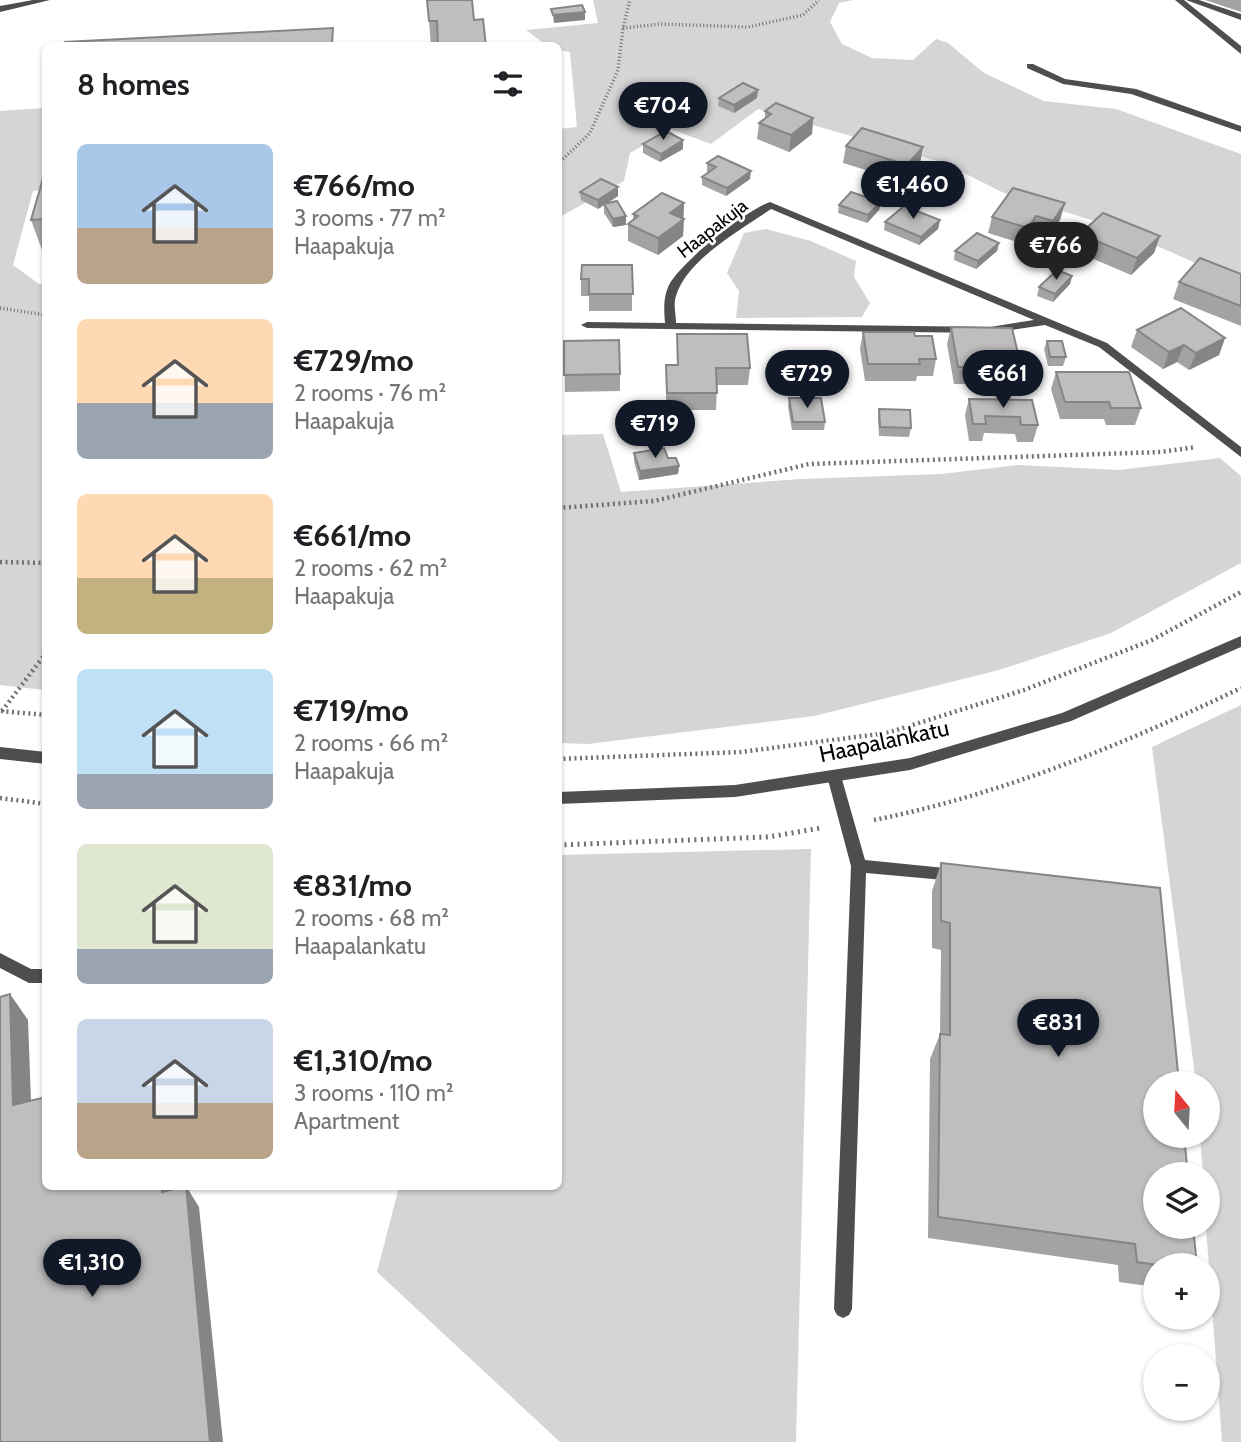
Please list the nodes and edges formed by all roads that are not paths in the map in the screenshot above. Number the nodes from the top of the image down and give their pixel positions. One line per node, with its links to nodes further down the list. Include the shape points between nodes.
1 (46, 0): 4 (street)
2 (1179, 0): 6 (street)
3 (1190, 0): 5 (street)
4 (0, 9)
5 (1241, 17)
6 (1241, 51)
7 (1030, 66): 8 (street, via 1063,81 1133,91)
8 (1241, 129)
9 (1044, 322): 10 (street, Haapakuja, via 989,330); 10 (street, Haapakuja, via 770,205 681,275 670,297); 12 (street, Haapakuja, via 1103,345)
10 (671, 324): 11 (street, Haapakuja)
11 (587, 325)
12 (1241, 453)
13 (1241, 641): 16 (street, Haapalankatu, via 1066,717 909,764)
14 (0, 753): 15 (street)
15 (42, 758)
16 (834, 776): 17 (street, Haapalankatu, via 735,792); 18 (street)
17 (562, 798)
18 (859, 866): 19 (street); 22 (street)
19 (965, 876)
20 (0, 960): 21 (street, via 29,976)
21 (42, 976)
22 (843, 1309)

